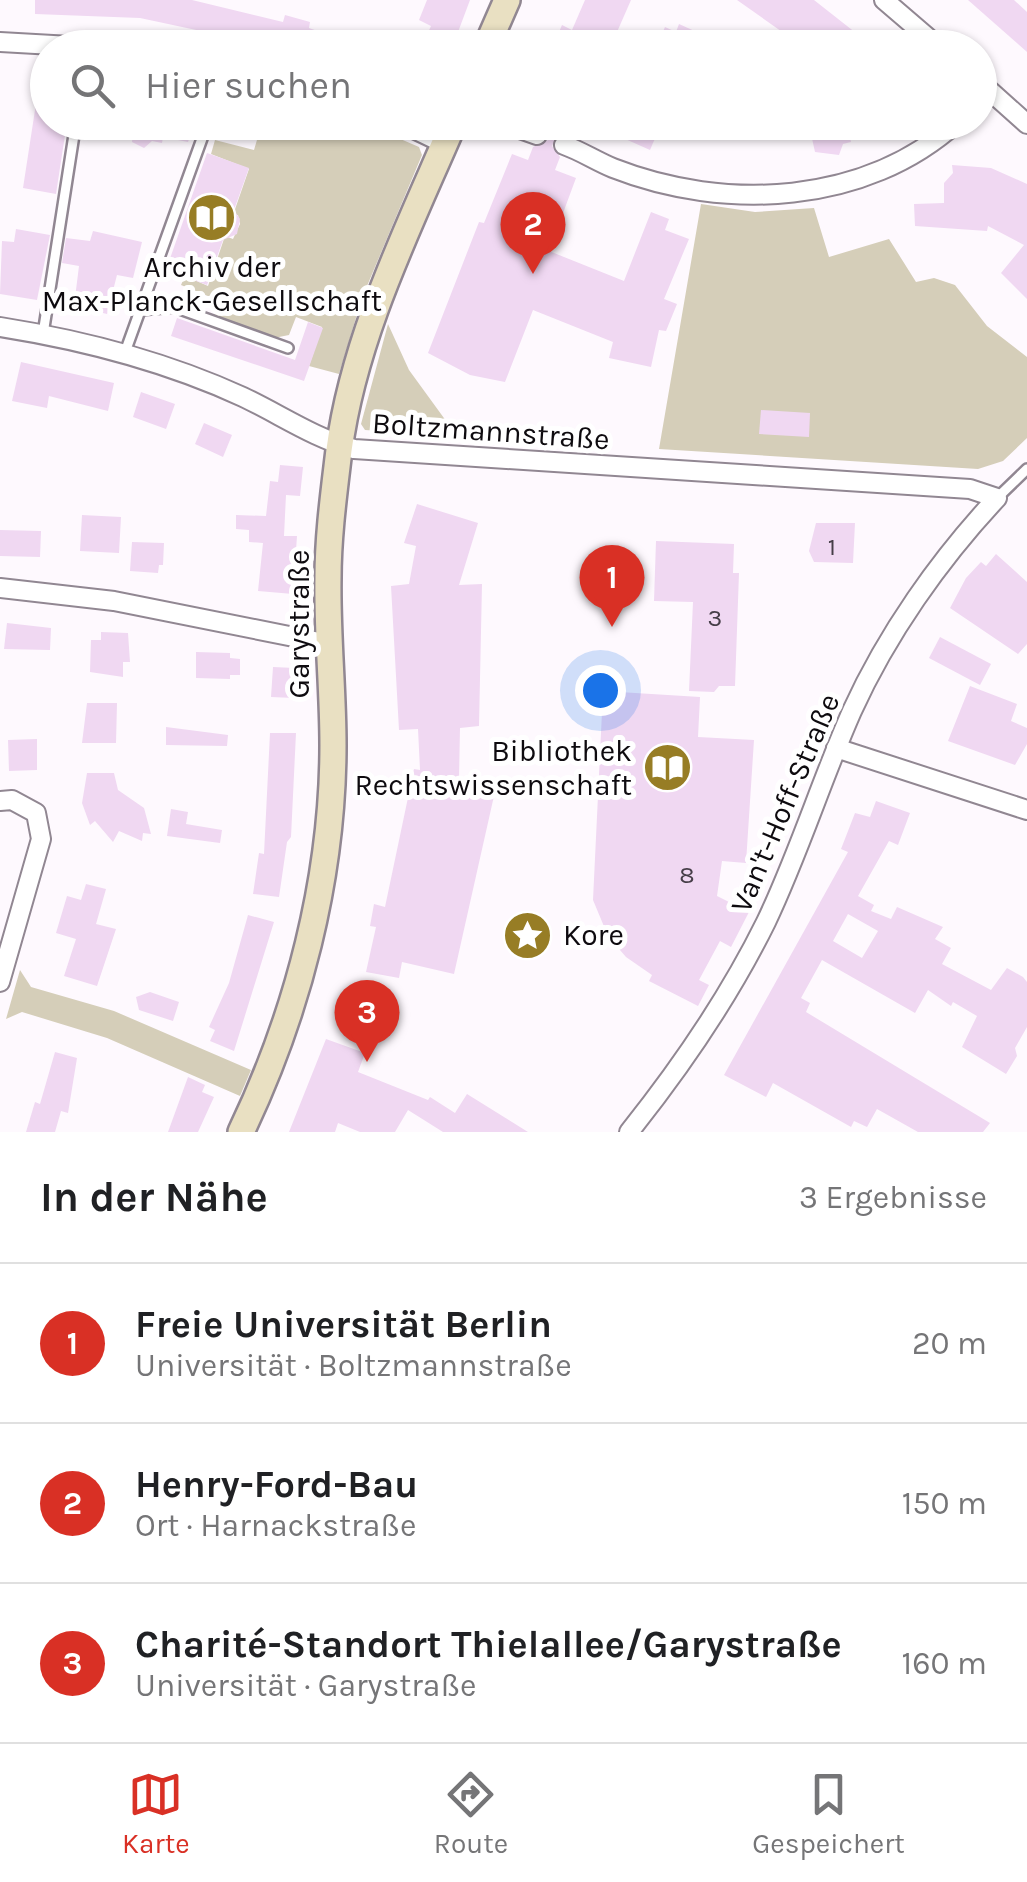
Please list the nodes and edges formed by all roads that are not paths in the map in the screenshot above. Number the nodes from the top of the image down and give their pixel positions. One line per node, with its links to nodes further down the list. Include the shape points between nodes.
1 (507, 0): 3 (street)
2 (884, 0): 4 (street)
3 (494, 30)
4 (919, 30)
5 (0, 42): 6 (street)
6 (30, 44)
7 (997, 102): 8 (street)
8 (1027, 124)
9 (73, 140): 16 (lane)
10 (201, 140): 14 (lane)
11 (446, 140): 19 (street, Garystraße, via 381,294)
12 (934, 140): 13 (street, via 874,175 788,194 653,180)
13 (564, 145)
14 (140, 310): 17 (lane, via 174,307); 18 (lane)
15 (0, 327): 16 (street, Boltzmannstraße)
16 (43, 334): 18 (street, Boltzmannstraße)
17 (288, 348)
18 (124, 355): 19 (street, Boltzmannstraße, via 243,397)
19 (340, 445): 21 (street, Boltzmannstraße, via 970,489); 23 (street, Garystraße)
20 (1027, 469): 21 (lane)
21 (997, 498): 24 (street, Van't-Hoff-Straße, via 906,614)
22 (0, 588): 23 (street, via 114,601)
23 (328, 644): 28 (street, Garystraße, via 333,747 322,868 301,976)
24 (836, 748): 26 (street); 29 (street, Van't-Hoff-Straße, via 746,962)
25 (0, 800): 27 (street, via 36,813 41,839)
26 (1027, 810)
27 (0, 982)
28 (241, 1132)
29 (629, 1132)

